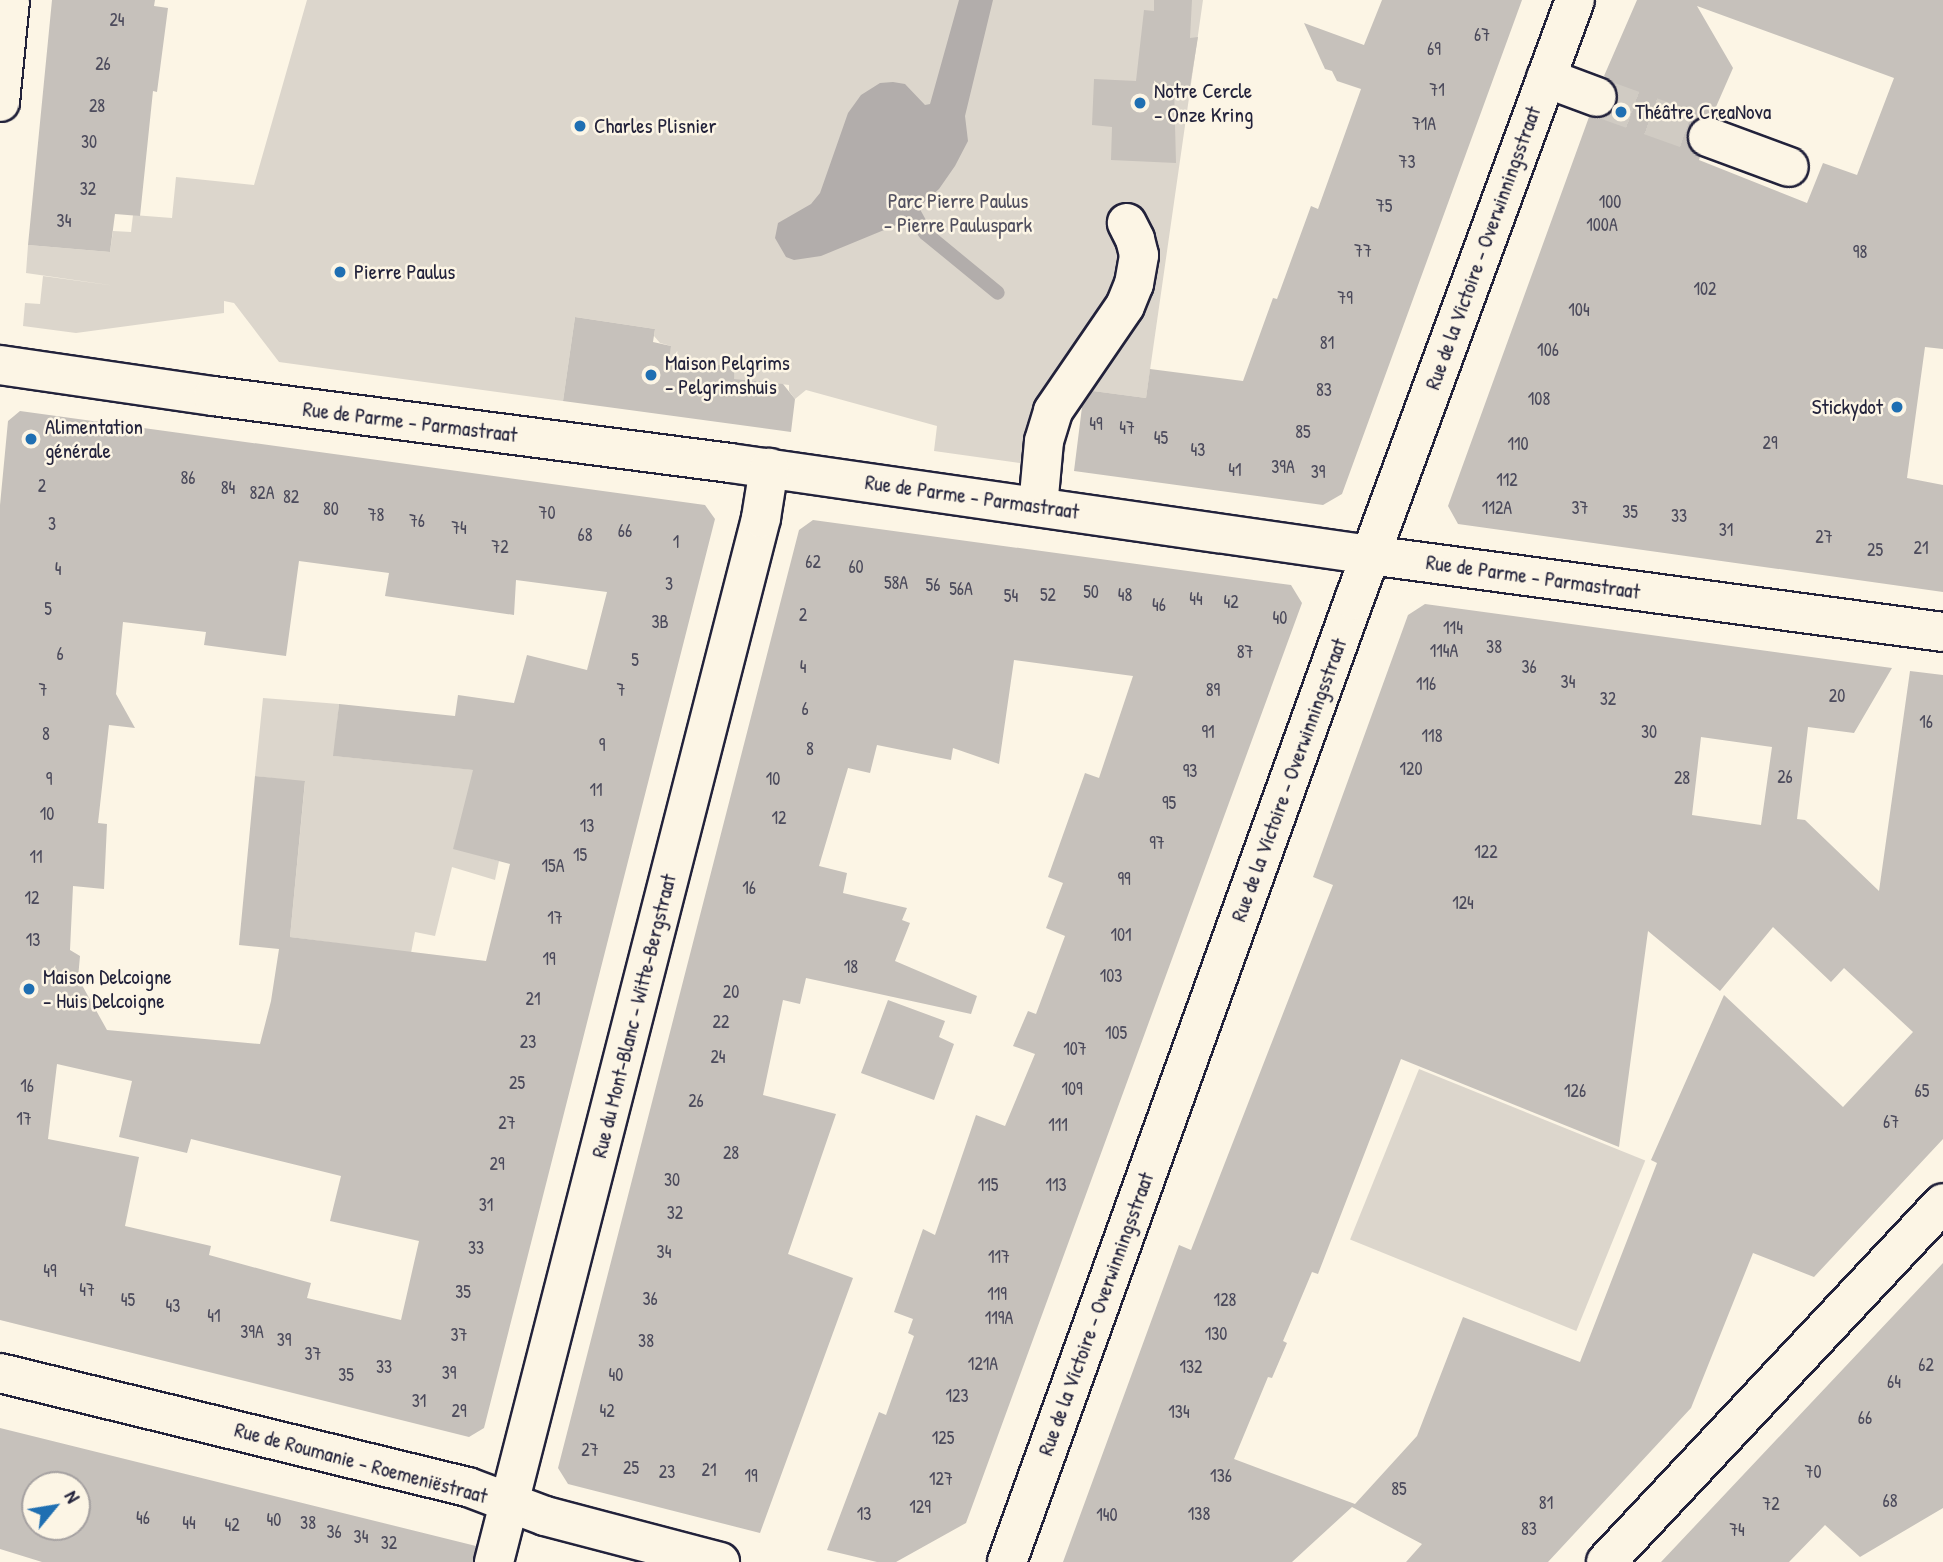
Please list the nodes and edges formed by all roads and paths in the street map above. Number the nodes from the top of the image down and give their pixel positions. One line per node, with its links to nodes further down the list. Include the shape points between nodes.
1 (10, 0): 5 (street)
2 (1575, 0): 3 (street, Rue de la Victoire - Overwinningsstraat)
3 (1546, 78): 4 (street); 12 (street, Rue de la Victoire - Overwinningsstraat)
4 (1597, 97)
5 (0, 102)
6 (1708, 137): 7 (street)
7 (1789, 167)
8 (1127, 223): 11 (street, via 1139,255 1134,284 1125,306 1053,411 1044,440)
9 (0, 365): 10 (street, Rue de Parme - Parmastraat)
10 (769, 468): 11 (street, Rue de Parme - Parmastraat); 16 (street, Rue du Mont-Blanc - Witte-Bergstraat, via 754,545)
11 (1038, 507): 12 (street, Rue de Parme - Parmastraat)
12 (1370, 555): 13 (street, Rue de Parme - Parmastraat); 19 (street, Rue de la Victoire - Overwinningsstraat)
13 (1943, 632)
14 (1943, 1203): 20 (street)
15 (0, 1373): 16 (street, Rue de Roumanie - Roemeniëstraat, via 468,1487)
16 (508, 1503): 17 (street, Rue du Mont-Blanc - Witte-Bergstraat); 18 (street, Rue de Roumanie - Roemeniëstraat)
17 (494, 1562)
18 (720, 1562)
19 (1007, 1562)
20 (1606, 1562)

